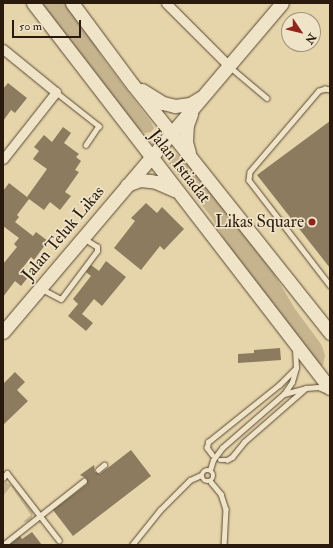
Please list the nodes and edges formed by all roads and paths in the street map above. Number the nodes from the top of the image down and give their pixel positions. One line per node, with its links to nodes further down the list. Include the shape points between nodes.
1 (33, 3): 16 (main road, Jalan Istiadat)
2 (72, 3): 7 (main road, Jalan Istiadat)
3 (166, 3): 6 (street)
4 (282, 3): 6 (main road, Jalan Teluk Likas)
5 (3, 49): 9 (street)
6 (229, 66): 10 (main road, Jalan Teluk Likas); 11 (lane)
7 (133, 85): 10 (main road, via 168,105 190,104); 13 (main road, Jalan Istiadat)
8 (330, 90): 21 (lane, via 319,91 250,172 249,180)
9 (56, 92): 14 (lane, via 98,124 99,129); 17 (street)
10 (204, 96): 12 (main road, Jalan Teluk Likas)
11 (267, 98)
12 (193, 109): 13 (main road, Jalan Teluk Likas); 15 (main road, via 187,125 186,142)
13 (172, 133): 15 (main road, Jalan Istiadat); 16 (main road, Jalan Teluk Likas)
14 (86, 145)
15 (190, 157): 23 (main road, Jalan Istiadat)
16 (150, 158): 18 (main road, Jalan Teluk Likas); 19 (main road, Jalan Istiadat)
17 (3, 159)
18 (127, 185): 19 (main road, via 140,180 150,181); 20 (main road, Jalan Teluk Likas)
19 (177, 192): 26 (main road, Jalan Istiadat)
20 (83, 238): 22 (main road, Jalan Teluk Likas); 22 (lane, via 97,247 97,251 61,299)
21 (330, 285)
22 (40, 288): 24 (main road, Jalan Teluk Likas)
23 (324, 319): 25 (main road, Jalan Istiadat)
24 (3, 332)
25 (330, 332)
26 (294, 342): 27 (lane); 29 (main road, Jalan Istiadat)
27 (296, 368): 30 (lane, via 292,382); 31 (lane, via 279,385 208,442 207,448)
28 (306, 388): 29 (lane); 30 (lane); 32 (lane, via 244,442 232,457)
29 (330, 390)
30 (284, 394): 35 (lane, via 222,448 213,460)
31 (212, 455)
32 (220, 460)
33 (104, 465): 34 (lane)
34 (98, 470)
35 (210, 470): 36 (lane, via 205,470); 39 (lane, via 214,475)
36 (201, 475): 39 (lane, via 203,481); 43 (lane, via 190,480 160,510)
37 (3, 478): 40 (lane, via 7,472)
38 (84, 481): 40 (lane)
39 (211, 482): 44 (lane, via 221,494 226,509)
40 (41, 516): 41 (lane); 42 (lane)
41 (59, 540)
42 (3, 545)
43 (132, 545)
44 (224, 545)

